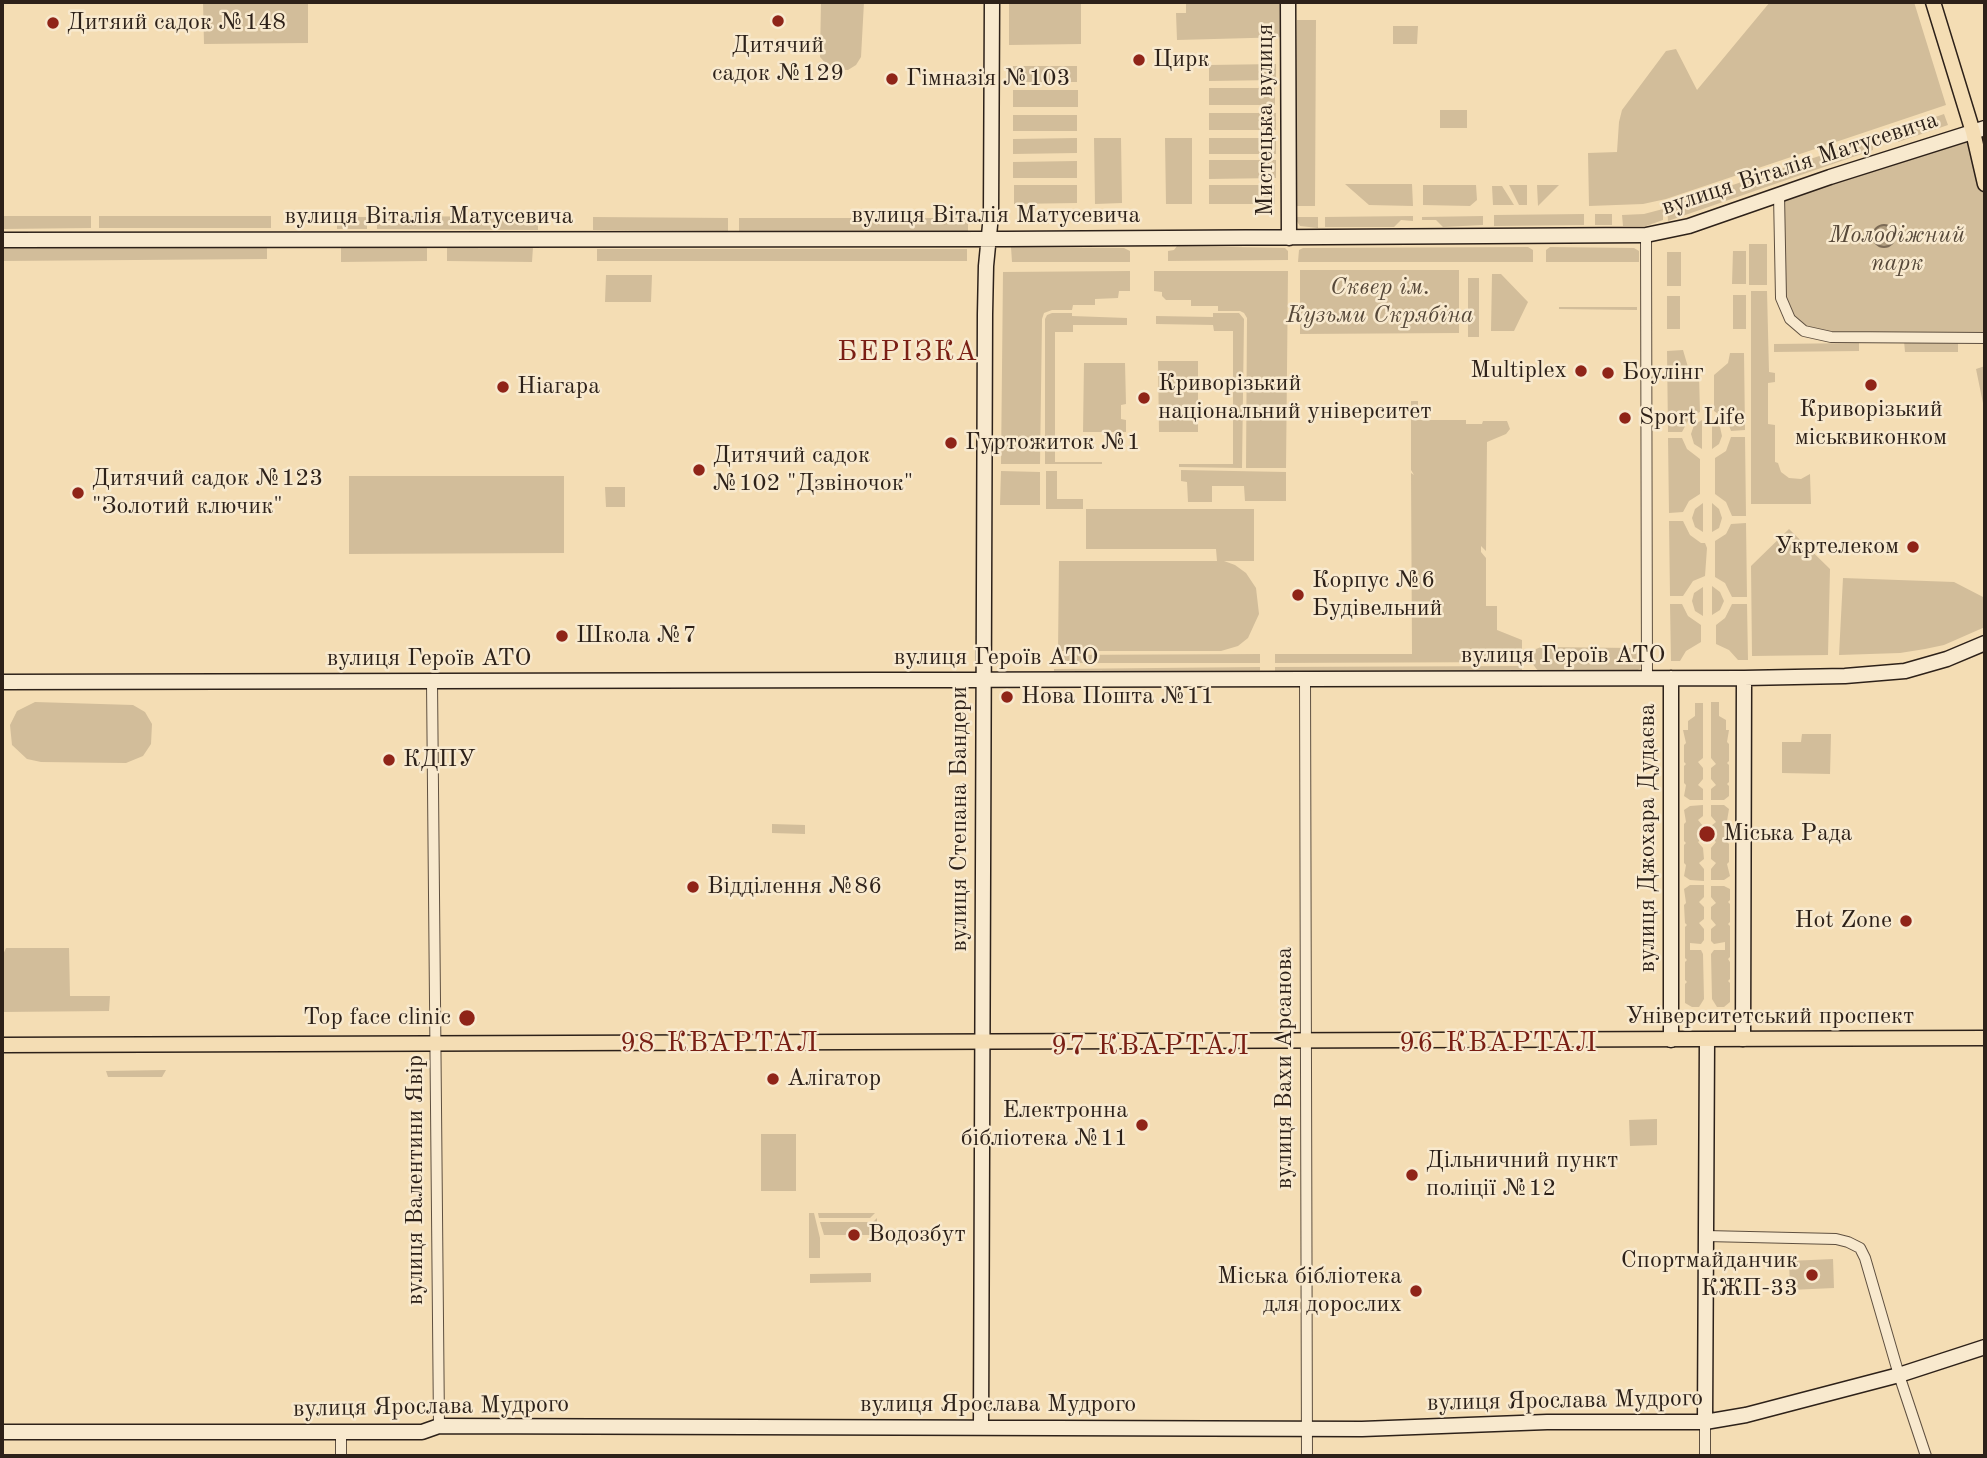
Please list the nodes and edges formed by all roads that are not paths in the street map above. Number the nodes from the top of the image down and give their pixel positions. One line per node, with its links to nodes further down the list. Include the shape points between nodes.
1 (992, 2): 9 (street, вулиця Степана Бандери)
2 (1288, 2): 8 (street, Мистецька вулиця)
3 (1933, 2): 4 (main road)
4 (1979, 130): 5 (main road); 6 (street, вулиця Віталія Матусевича)
5 (1985, 184)
6 (1779, 195): 7 (street, вулиця Віталія Матусевича, via 1674,231); 11 (street, via 1781,298 1785,312 1804,331 1830,337)
7 (1646, 235): 8 (street, вулиця Віталія Матусевича); 13 (street)
8 (1289, 238): 9 (street, вулиця Віталія Матусевича)
9 (988, 239): 10 (street, вулиця Віталія Матусевича); 17 (street, вулиця Степана Бандери)
10 (2, 240)
11 (1985, 338)
12 (1985, 643): 15 (street, вулиця Героїв АТО, via 1905,671)
13 (1647, 678): 14 (street, вулиця Героїв АТО); 16 (street, вулиця Героїв АТО)
14 (1671, 678): 15 (street, вулиця Героїв АТО); 21 (street, вулиця Джохара Дудаєва)
15 (1744, 678): 23 (street)
16 (1305, 680): 17 (street, вулиця Героїв АТО); 24 (street, вулиця Вахи Арсанова)
17 (984, 681): 19 (street, вулиця Героїв АТО); 25 (street, вулиця Степана Бандери)
18 (2, 682): 19 (street, вулиця Героїв АТО)
19 (432, 682): 27 (street, вулиця Валентини Явір)
20 (1985, 1038): 23 (main road, Університетський проспект)
21 (1671, 1040): 22 (main road, Університетський проспект); 24 (main road, Університетський проспект)
22 (1707, 1040): 23 (main road, Університетський проспект); 28 (street)
23 (1743, 1040)
24 (1305, 1041): 25 (main road, Університетський проспект); 34 (street, вулиця Вахи Арсанова)
25 (981, 1043): 27 (main road, Університетський проспект); 33 (street, вулиця Степана Бандери)
26 (2, 1045): 27 (main road, Університетський проспект)
27 (436, 1045): 32 (street, вулиця Валентини Явір)
28 (1706, 1236): 30 (street, via 1836,1239 1860,1248); 31 (street)
29 (1985, 1347): 30 (street, вулиця Ярослава Мудрого)
30 (1899, 1375): 31 (street, вулиця Ярослава Мудрого); 40 (street)
31 (1705, 1422): 34 (street, вулиця Ярослава Мудрого); 39 (street)
32 (439, 1426): 33 (street, вулиця Ярослава Мудрого); 36 (street, вулиця Ярослава Мудрого, via 422,1432)
33 (981, 1427): 34 (street, вулиця Ярослава Мудрого)
34 (1306, 1428): 38 (street, вулиця Вахи Арсанова)
35 (2, 1432): 36 (street, вулиця Ярослава Мудрого)
36 (341, 1432): 37 (street)
37 (341, 1456)
38 (1307, 1456)
39 (1705, 1456)
40 (1926, 1456)

